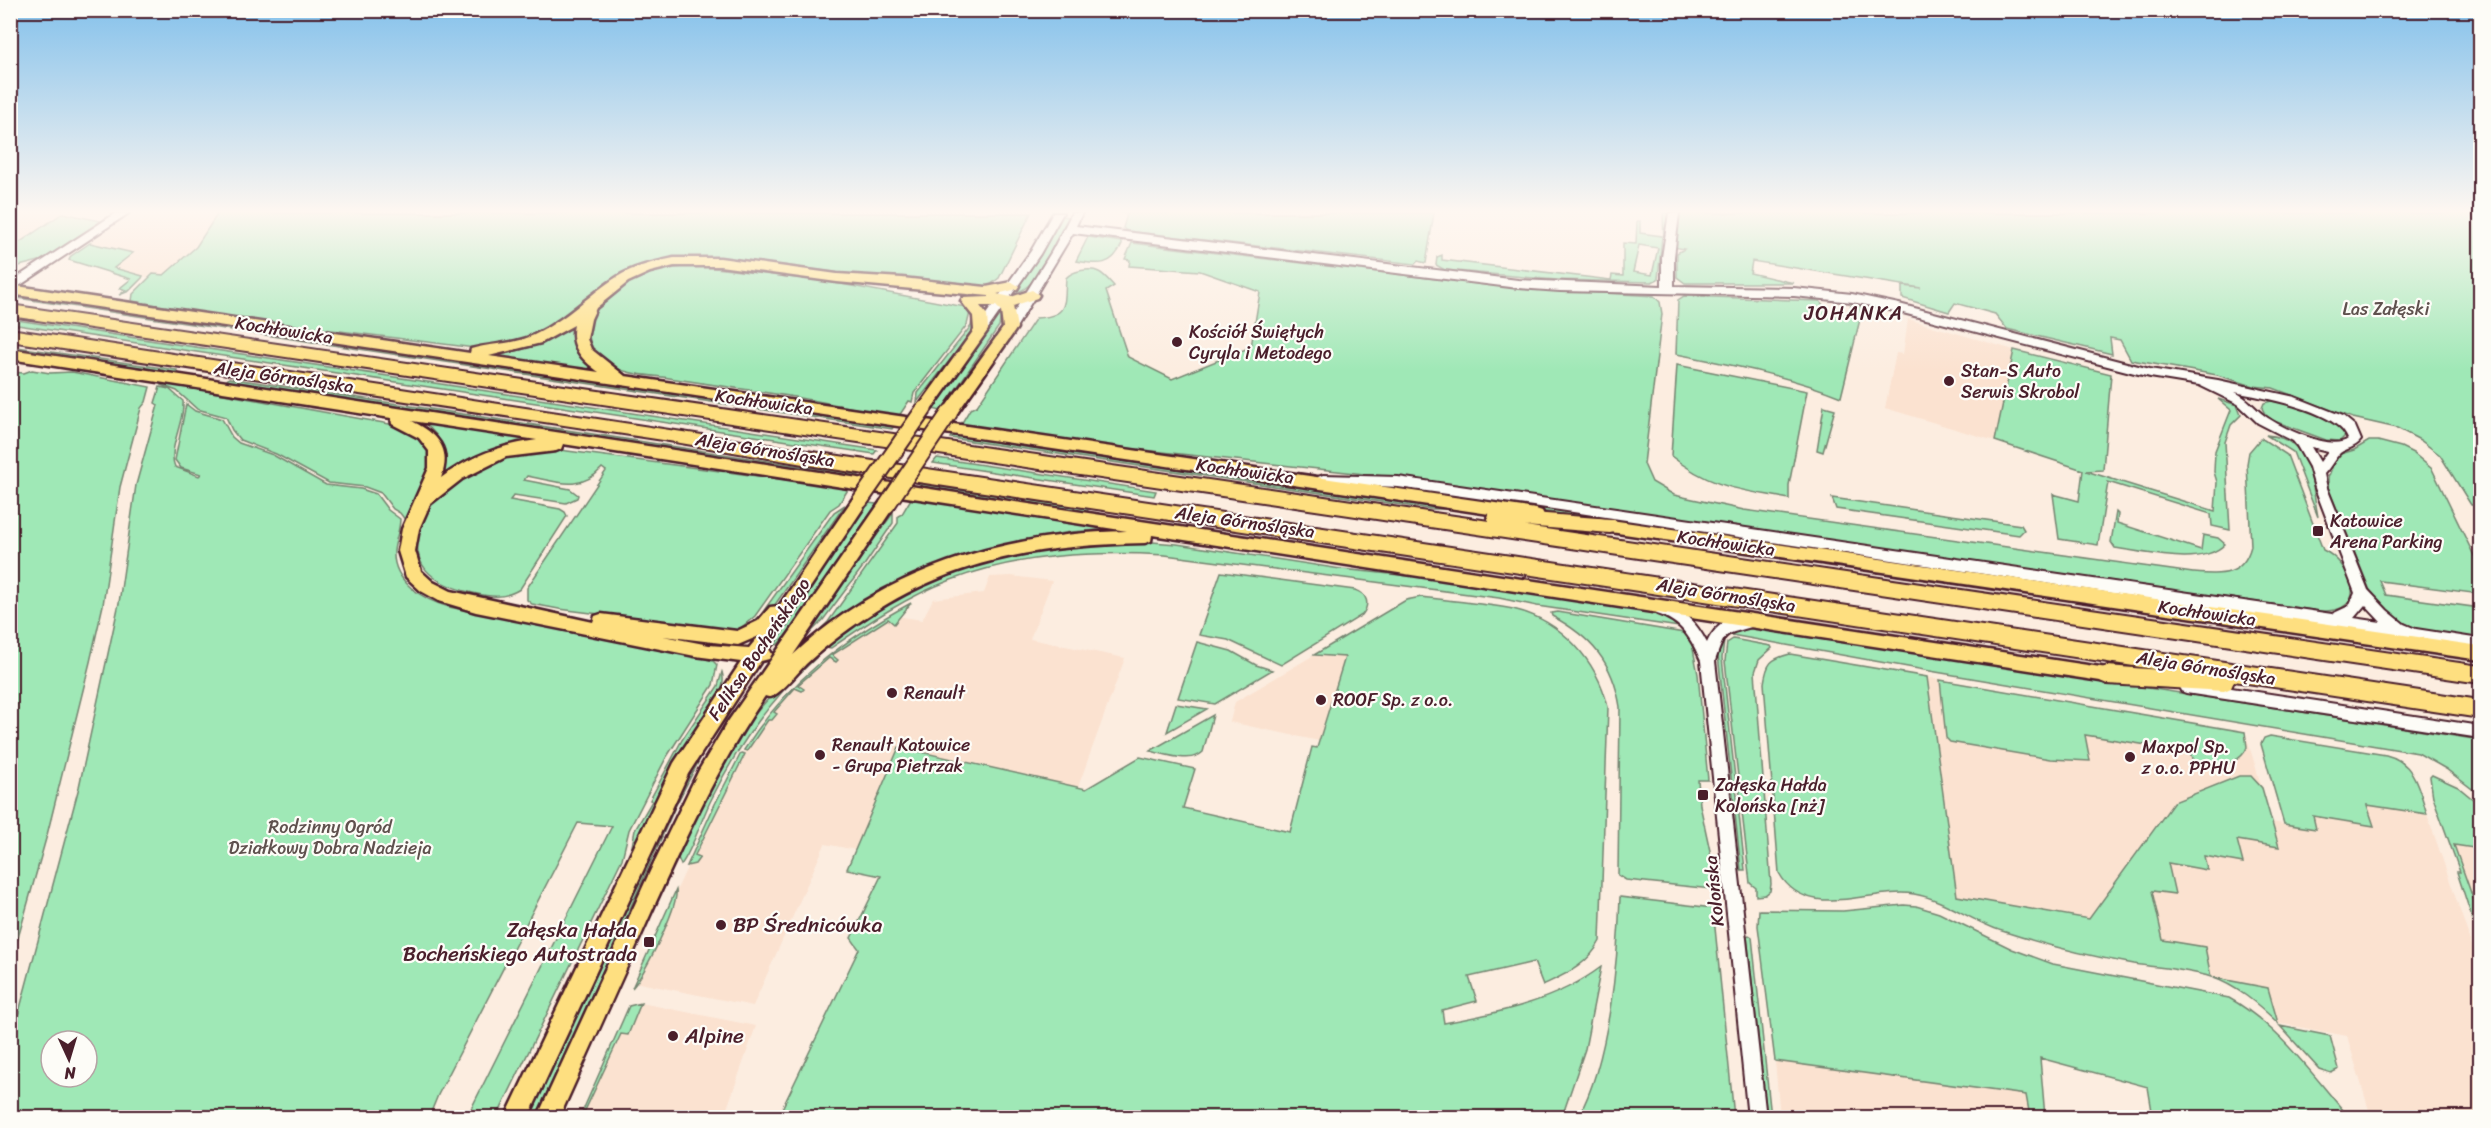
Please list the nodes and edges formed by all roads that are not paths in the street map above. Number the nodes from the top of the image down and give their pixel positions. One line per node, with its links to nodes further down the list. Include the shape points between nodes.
1 (45, 266): 11 (street)
2 (659, 266): 16 (main road, via 623,279)
3 (747, 266): 8 (main road)
4 (1025, 266): 9 (street, Feliksa Bocheńskiego)
5 (1048, 266): 13 (street, Feliksa Bocheńskiego)
6 (1368, 266): 10 (street, via 1560,287)
7 (1668, 266): 10 (street)
8 (837, 278): 12 (main road); 14 (main road)
9 (1012, 285): 12 (main road); 15 (street, Feliksa Bocheńskiego)
10 (1668, 288): 24 (street, via 1852,298)
11 (10, 289): 22 (main road, Kochłowicka)
12 (986, 292): 15 (main road)
13 (1032, 295): 15 (main road); 18 (street, Feliksa Bocheńskiego)
14 (968, 301): 15 (main road); 19 (main road, via 980,315)
15 (1001, 302): 18 (main road, via 1008,309); 19 (street, Feliksa Bocheńskiego)
16 (589, 307): 22 (main road, via 554,331 518,346); 23 (main road, via 580,333 582,346 600,366)
17 (10, 310): 34 (highway, Aleja Górnośląska)
18 (1010, 328): 44 (main road, Feliksa Bocheńskiego, bridge)
19 (981, 330): 37 (main road, Feliksa Bocheńskiego, bridge)
20 (10, 335): 52 (highway, Aleja Górnośląska)
21 (10, 354): 27 (main road)
22 (440, 354): 23 (main road, Kochłowicka)
23 (633, 383): 32 (main road, Kochłowicka)
24 (2204, 384): 25 (street); 26 (street)
25 (2262, 395): 26 (street, via 2254,397); 30 (street, via 2300,403 2343,422 2355,440)
26 (2248, 406): 28 (street, via 2261,419)
27 (362, 408): 29 (main road); 33 (main road, via 411,425 434,444 439,464)
28 (2297, 437): 30 (street); 31 (street)
29 (611, 446): 33 (main road, via 548,445 506,450 461,471); 36 (main road)
30 (2337, 449): 31 (street)
31 (2319, 471): 38 (street, via 2321,488)
32 (1302, 479): 35 (main road, Kochłowicka); 41 (street, via 1398,482)
33 (423, 503): 40 (main road, via 408,537 406,554 413,573 446,596)
34 (1379, 511): 35 (highway); 51 (highway, Aleja Górnośląska)
35 (1610, 526): 46 (main road, Kochłowicka)
36 (1215, 538): 39 (main road); 55 (main road, via 1060,538 946,567 878,600 837,627 789,668)
37 (809, 576): 40 (main road, via 764,626 738,638); 47 (main road, Feliksa Bocheńskiego)
38 (2362, 593): 41 (street, via 2352,612 2343,617); 43 (street)
39 (1622, 601): 42 (main road); 49 (street, via 1669,611 1686,620)
40 (472, 603): 48 (main road)
41 (2326, 617): 43 (street)
42 (1756, 621): 49 (street, via 1727,625 1716,635); 50 (main road)
43 (2405, 631): 45 (street)
44 (792, 641): 47 (main road, via 780,650); 55 (main road, Feliksa Bocheńskiego)
45 (2481, 645)
46 (2481, 653)
47 (756, 655): 48 (main road); 53 (main road, Feliksa Bocheńskiego)
48 (728, 656): 53 (main road)
49 (1708, 661): 59 (street, Kolońska)
50 (2107, 675): 52 (highway); 56 (street)
51 (2481, 675)
52 (2315, 684): 54 (highway, Aleja Górnośląska)
53 (732, 689): 57 (main road, Feliksa Bocheńskiego, via 681,770)
54 (2481, 709)
55 (733, 728): 58 (main road, Feliksa Bocheńskiego, via 660,870)
56 (2481, 732)
57 (516, 1118)
58 (548, 1118)
59 (1757, 1118)

